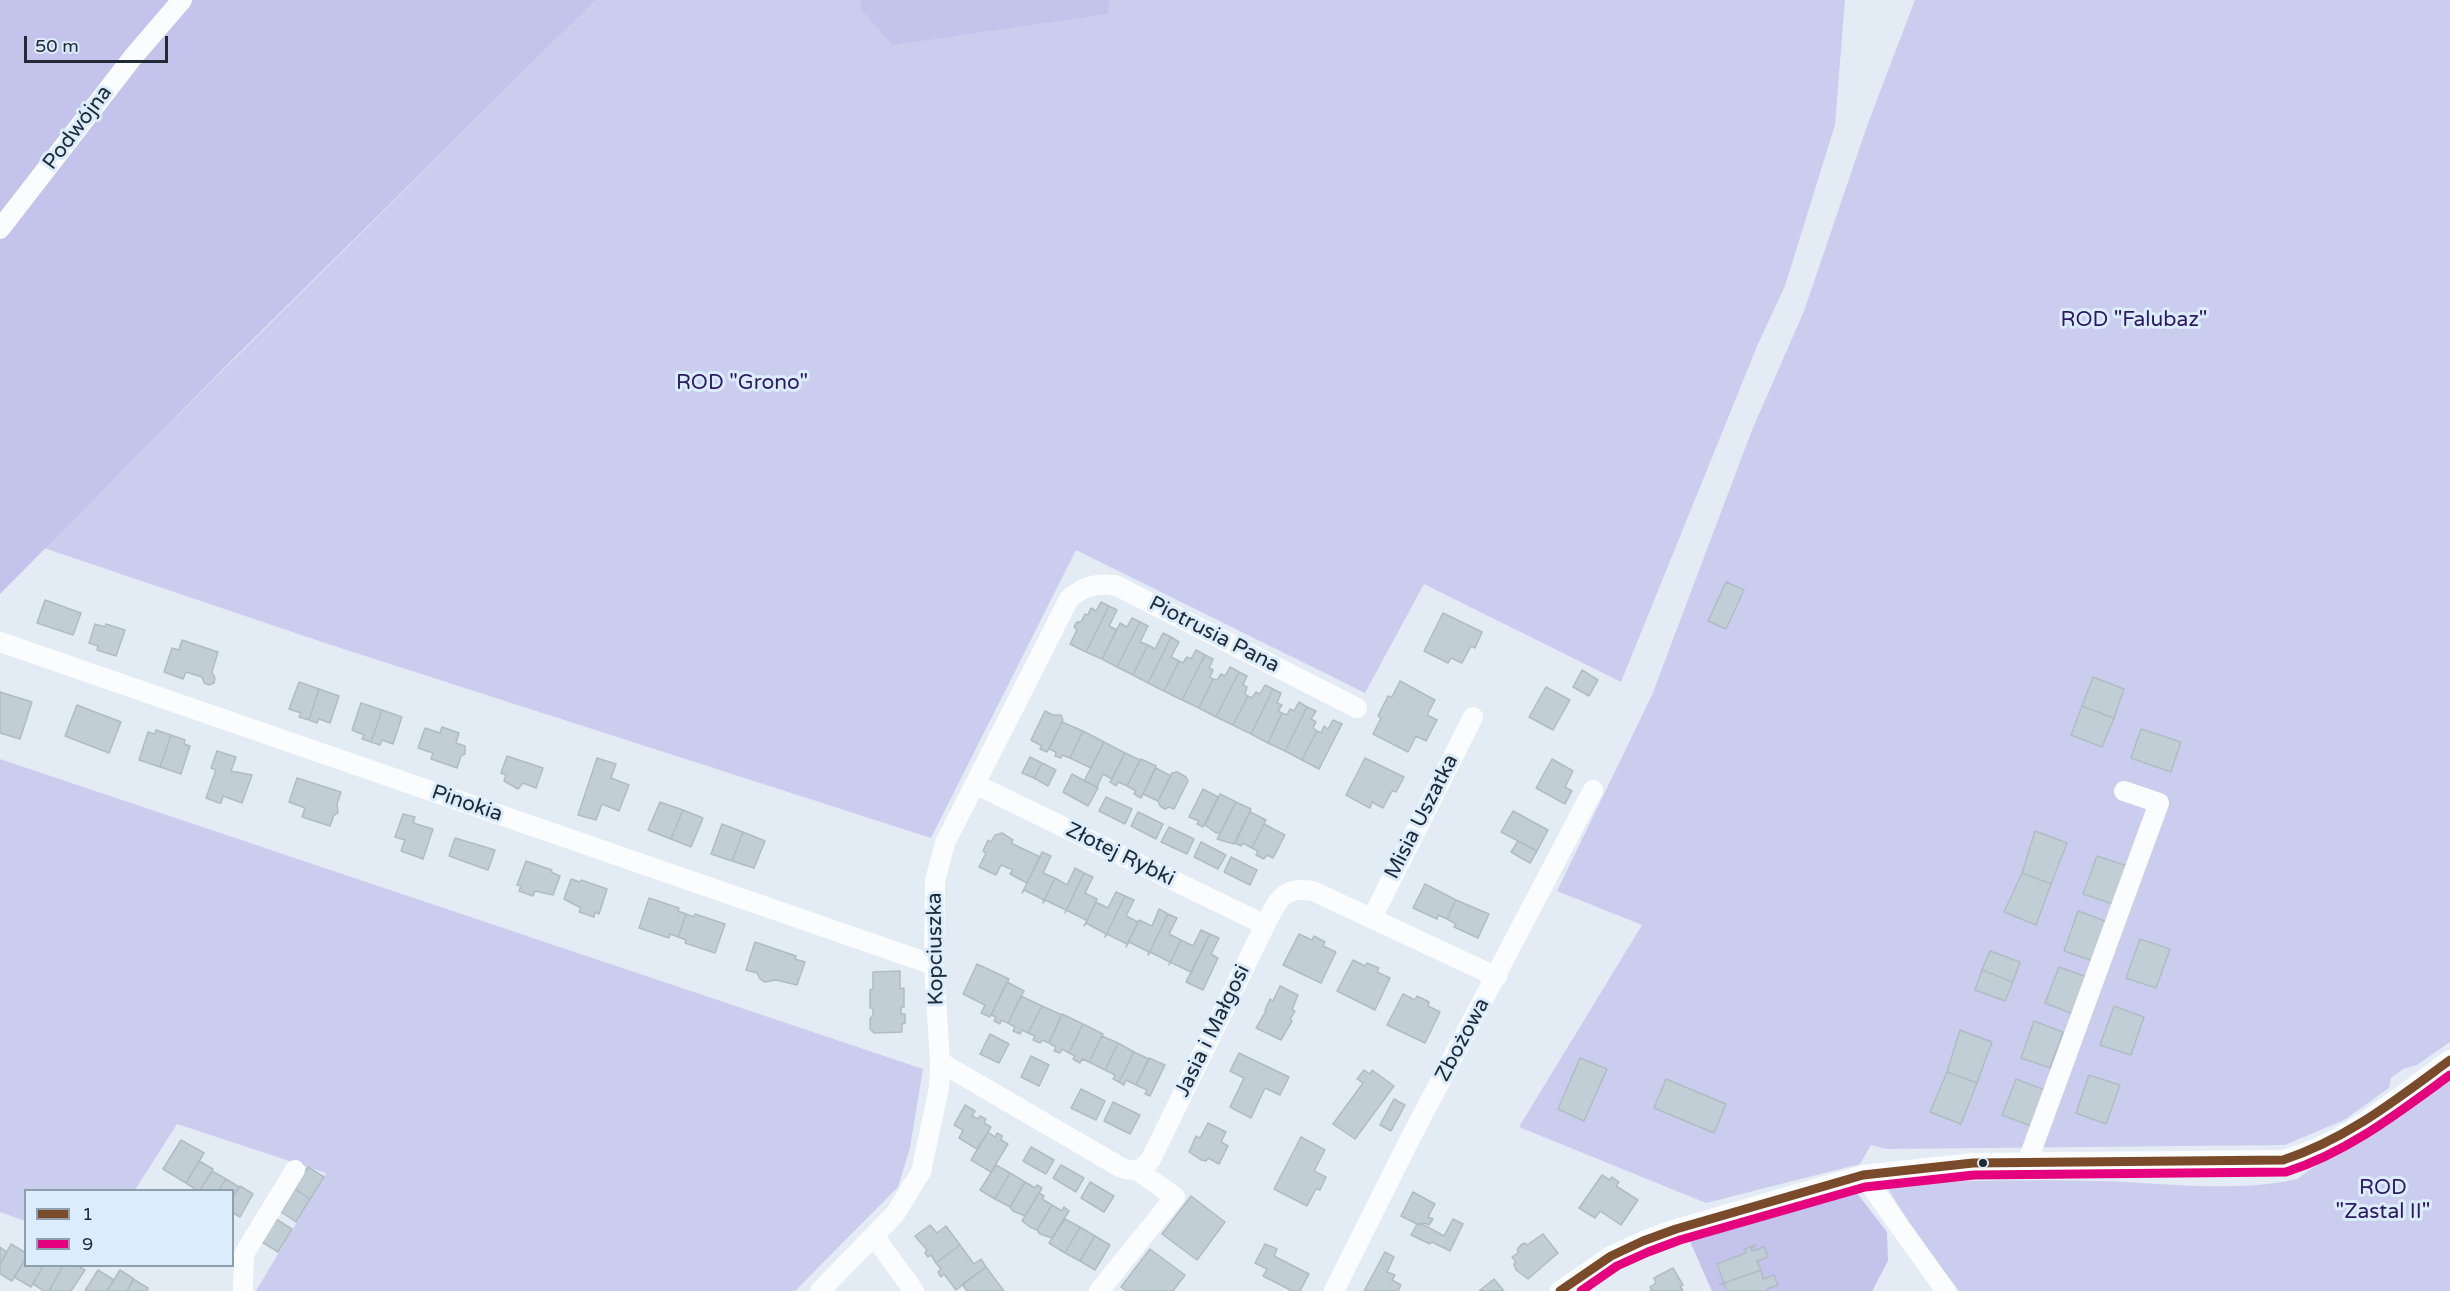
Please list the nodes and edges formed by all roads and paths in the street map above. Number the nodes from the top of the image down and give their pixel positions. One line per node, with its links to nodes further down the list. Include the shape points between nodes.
1 (182, 0): 2 (street, Podwójna, via 133,57)
2 (0, 230)
3 (1069, 599): 5 (street, Piotrusia Pana, via 1091,585 1115,585); 7 (street, Kopciuszka)
4 (0, 642): 12 (street, Pinokia)
5 (1357, 708)
6 (1473, 717): 10 (street, Misia Uszatka)
7 (975, 784): 11 (street, Złotej Rybki); 12 (street, Kopciuszka, via 945,843 935,881)
8 (1593, 790): 13 (street, Zbożowa)
9 (2124, 791): 16 (street, via 2159,803)
10 (1372, 918): 11 (street, Jasia i Małgosi, via 1298,888 1277,902); 13 (street, Jasia i Małgosi)
11 (1265, 925): 18 (street, Jasia i Małgosi, via 1151,1159)
12 (934, 966): 15 (street, Kopciuszka)
13 (1497, 977): 25 (street, Zbożowa)
14 (2450, 1060): 16 (street, via 2339,1139 2283,1160)
15 (940, 1062): 18 (street, via 1120,1167); 20 (street, Kopciuszka, via 939,1088 921,1172 895,1214)
16 (2027, 1163): 19 (street, via 1973,1163)
17 (295, 1170): 21 (street, via 244,1254)
18 (1137, 1170): 24 (street, via 1175,1197)
19 (1863, 1175): 26 (street, via 1643,1241 1611,1256); 27 (street)
20 (874, 1236): 22 (street, Kopciuszka); 23 (street)
21 (243, 1291)
22 (820, 1291)
23 (914, 1291)
24 (1099, 1291)
25 (1334, 1291)
26 (1560, 1291)
27 (1947, 1291)

